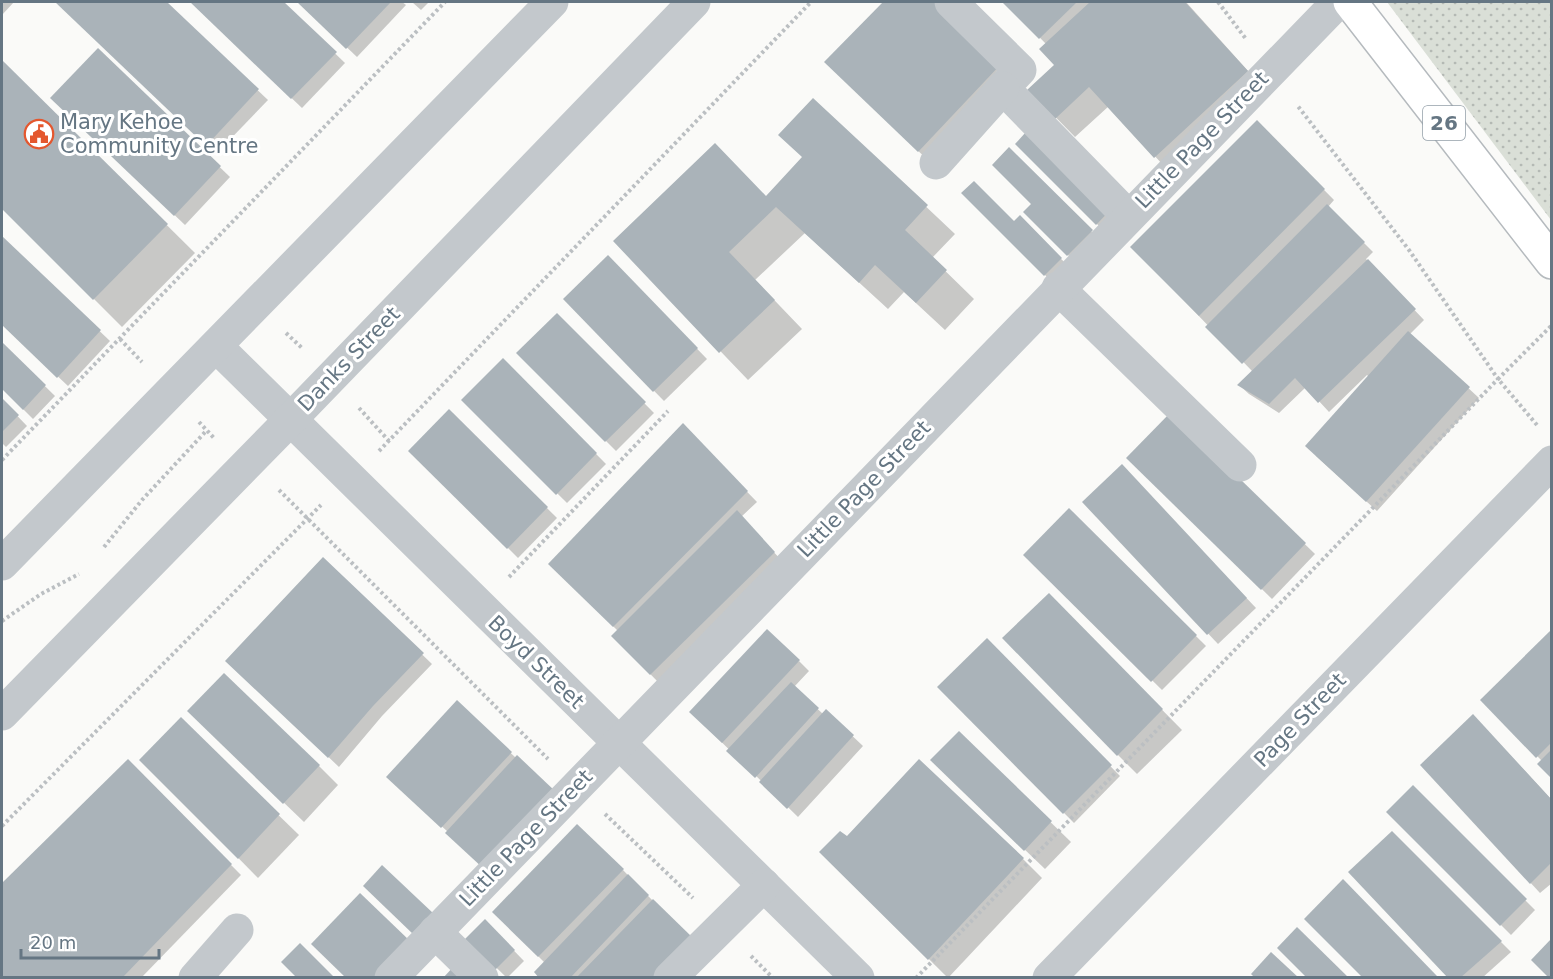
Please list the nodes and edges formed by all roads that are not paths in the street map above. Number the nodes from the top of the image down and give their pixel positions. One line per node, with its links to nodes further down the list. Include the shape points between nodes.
1 (552, 2): 11 (street)
2 (694, 2): 12 (street, Danks Street)
3 (951, 2): 6 (street, via 1020,70)
4 (1338, 2): 8 (street, Little Page Street)
5 (1350, 2): 9 (main road, 26)
6 (1004, 88): 7 (street); 8 (street)
7 (936, 163)
8 (1128, 216): 10 (street, Little Page Street)
9 (1551, 262)
10 (1058, 288): 14 (street); 17 (street, Little Page Street)
11 (216, 346): 12 (street, Boyd Street); 15 (street)
12 (291, 419): 16 (street, Danks Street); 17 (street, Boyd Street)
13 (1548, 447): 26 (street, Page Street)
14 (1240, 465)
15 (2, 564)
16 (2, 714)
17 (618, 743): 18 (street, Boyd Street); 20 (street, Little Page Street)
18 (764, 885): 24 (street); 25 (street, Boyd Street)
19 (237, 930): 21 (street)
20 (435, 932): 22 (street, Little Page Street); 23 (street)
21 (195, 978)
22 (391, 978)
23 (482, 978)
24 (670, 978)
25 (858, 978)
26 (1049, 978)

